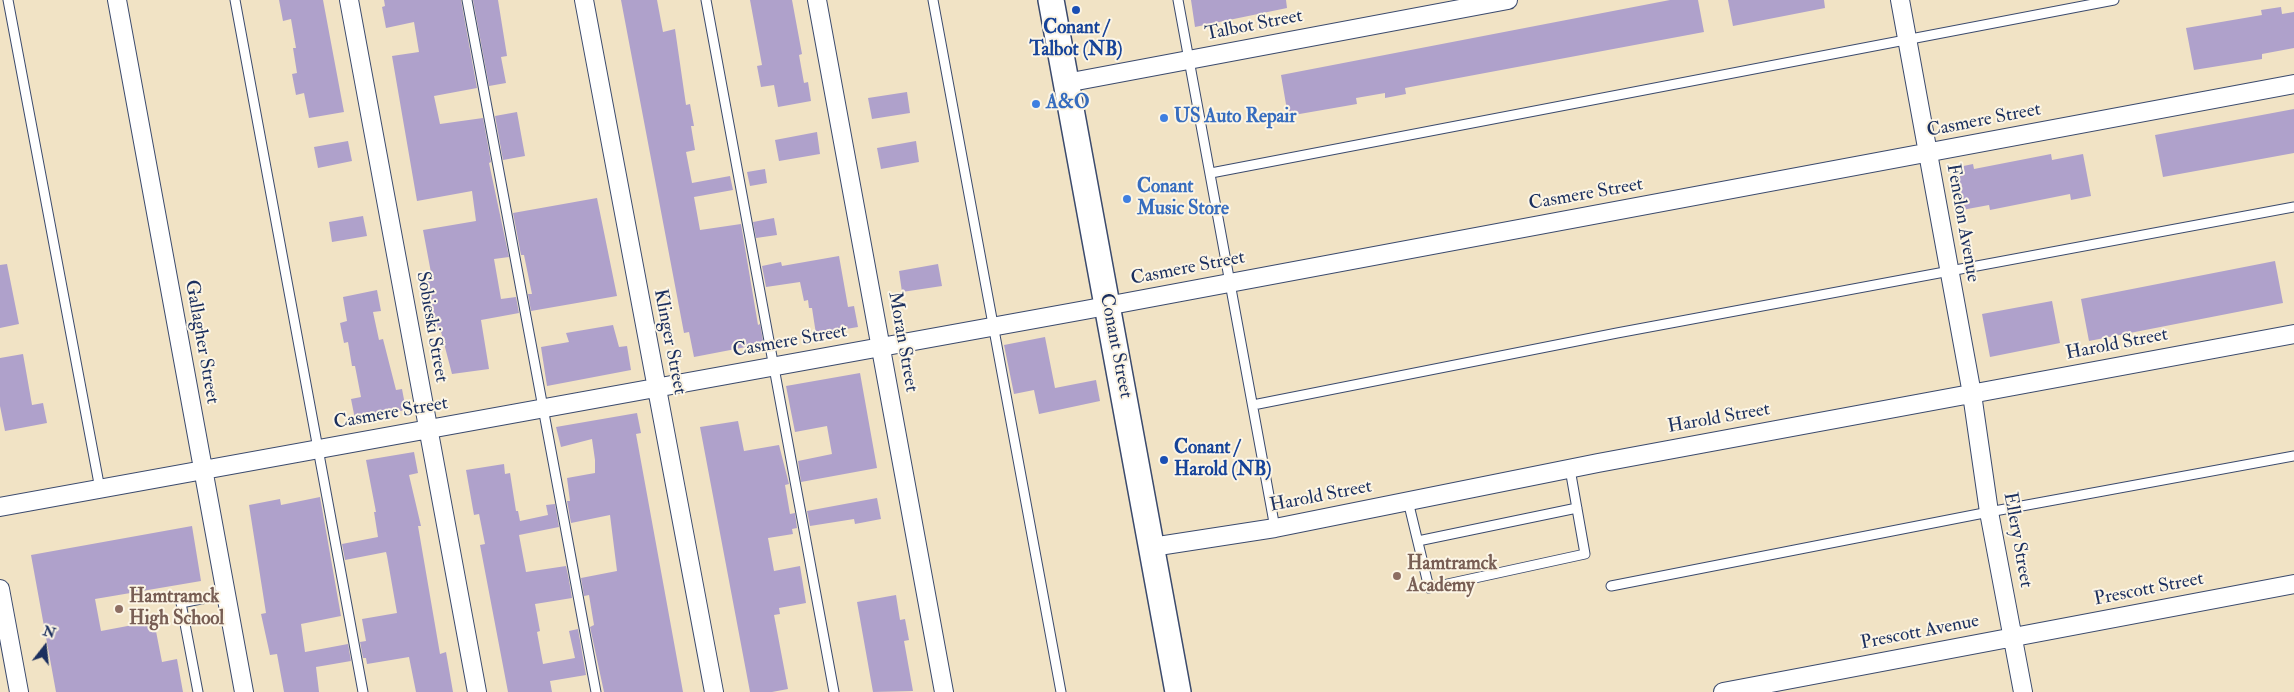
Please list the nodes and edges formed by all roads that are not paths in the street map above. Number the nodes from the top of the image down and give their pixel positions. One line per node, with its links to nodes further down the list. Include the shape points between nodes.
1 (8, 0): 38 (lane)
2 (117, 0): 37 (street, Gallagher Street)
3 (235, 0): 34 (lane)
4 (349, 0): 33 (street, Sobieski Street)
5 (467, 0): 32 (lane)
6 (584, 0): 29 (street, Klinger Street)
7 (706, 0): 28 (lane)
8 (817, 0): 27 (street, Moran Street)
9 (933, 0): 25 (lane)
10 (1051, 0): 17 (main road, Conant Street)
11 (1178, 0): 16 (lane)
12 (1508, 0): 16 (street, Talbot Street)
13 (1900, 0): 15 (street, Fenelon Avenue)
14 (2114, 0): 15 (lane)
15 (1907, 39): 19 (street, Fenelon Avenue); 20 (lane)
16 (1189, 60): 17 (street, Talbot Street); 20 (lane)
17 (1066, 83): 24 (main road, Conant Street)
18 (2294, 84): 19 (street, Casmere Street)
19 (1928, 153): 22 (street, Fenelon Avenue); 23 (street, Casmere Street)
20 (1211, 173): 23 (lane)
21 (2294, 207): 22 (lane)
22 (1950, 273): 30 (street, Fenelon Avenue); 31 (lane, via 1627,331)
23 (1231, 282): 24 (street, Casmere Street); 31 (lane)
24 (1107, 306): 25 (street, Casmere Street); 45 (main road, Conant Street)
25 (993, 326): 27 (street, Casmere Street); 60 (lane)
26 (2294, 334): 30 (street, Harold Street)
27 (881, 347): 28 (street, Casmere Street); 59 (street, Moran Street)
28 (773, 366): 29 (street, Casmere Street); 58 (lane)
29 (655, 388): 32 (street, Casmere Street); 57 (street, Klinger Street)
30 (1972, 394): 36 (street, Harold Street); 42 (street, Ellery Street)
31 (1253, 404): 43 (lane)
32 (543, 408): 33 (street, Casmere Street); 56 (lane)
33 (428, 429): 34 (street, Casmere Street); 55 (street, Sobieski Street)
34 (318, 449): 37 (street, Casmere Street); 54 (lane)
35 (2294, 456): 42 (lane)
36 (1570, 469): 39 (street, Harold Street); 41 (lane)
37 (203, 470): 38 (street, Casmere Street); 49 (street, Gallagher Street)
38 (100, 489): 40 (street, Casmere Street)
39 (1408, 501): 43 (street, Harold Street); 44 (lane)
40 (0, 507)
41 (1577, 508): 44 (lane); 44 (lane, via 1585,554 1430,588)
42 (1989, 512): 47 (lane); 50 (street, Ellery Street)
43 (1275, 528): 45 (street, Harold Street)
44 (1418, 541)
45 (1152, 548): 61 (main road, Conant Street)
46 (2294, 584): 50 (street, Prescott Street)
47 (1611, 586)
48 (0, 589): 51 (street)
49 (226, 594): 52 (lane, via 181,603); 53 (street, Gallagher Street)
50 (2012, 637): 62 (street, Prescott Avenue); 63 (street, Ellery Street)
51 (19, 692)
52 (198, 692)
53 (244, 692)
54 (363, 692)
55 (477, 692)
56 (596, 692)
57 (714, 692)
58 (834, 692)
59 (944, 692)
60 (1061, 692)
61 (1178, 692)
62 (1723, 692)
63 (2023, 692)

